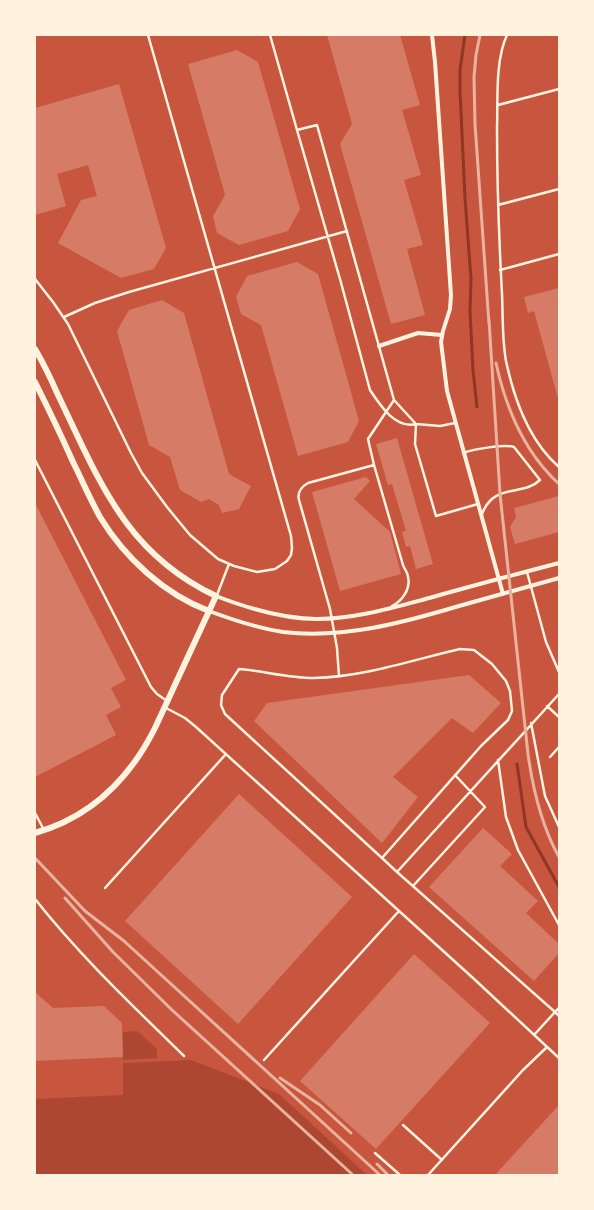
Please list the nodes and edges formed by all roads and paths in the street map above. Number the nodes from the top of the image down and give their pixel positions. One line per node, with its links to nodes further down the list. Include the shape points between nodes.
1 (148, 35): 13 (lane)
2 (270, 35): 7 (lane)
3 (432, 35): 17 (street, via 451,295 450,309)
4 (507, 35): 6 (lane, via 500,60)
5 (559, 89): 6 (lane)
6 (498, 105): 9 (lane)
7 (297, 130): 10 (lane, via 317,125); 11 (lane)
8 (559, 188): 9 (lane)
9 (498, 205): 14 (lane)
10 (347, 231): 11 (lane); 18 (lane)
11 (327, 236): 13 (lane); 22 (lane, via 370,390)
12 (559, 254): 14 (lane)
13 (214, 268): 16 (lane, via 95,303); 32 (lane, via 292,544 291,555 287,561 270,570 253,571)
14 (500, 270): 28 (lane, via 504,349 514,391 533,435)
15 (35, 279): 16 (lane)
16 (64, 317): 32 (lane, via 131,453 147,480 190,535 212,555)
17 (442, 334): 18 (street, via 418,333); 23 (street, via 444,372)
18 (379, 346): 21 (lane)
19 (35, 349): 38 (street, via 99,479 125,522 167,565)
20 (35, 382): 40 (street, via 96,509 114,537 131,558 154,578 184,599)
21 (394, 400): 22 (lane); 24 (lane)
22 (387, 412): 24 (lane, via 405,424); 27 (lane, via 368,439)
23 (455, 423): 24 (lane, via 440,426); 25 (street)
24 (416, 424): 29 (lane, via 415,444 436,516)
25 (463, 453): 29 (street); 30 (lane, via 502,446 514,447 540,480 496,496)
26 (35, 460): 46 (lane, via 151,687)
27 (374, 465): 39 (lane, via 408,577 404,596); 41 (lane, via 308,483 298,494)
28 (559, 467)
29 (478, 504): 30 (street)
30 (481, 516): 35 (street)
31 (559, 563): 33 (street)
32 (229, 564): 38 (lane)
33 (527, 572): 35 (street); 36 (lane)
34 (559, 578): 36 (street)
35 (499, 579): 37 (street); 39 (street)
36 (531, 586): 37 (street); 43 (lane, via 546,642)
37 (503, 594): 42 (street, via 395,623)
38 (216, 596): 40 (street); 41 (street, via 283,615)
39 (389, 608): 41 (street)
40 (209, 612): 42 (street, via 282,631); 46 (street)
41 (332, 618): 42 (lane)
42 (335, 633): 44 (lane)
43 (559, 672)
44 (340, 676): 54 (lane, via 375,671 460,649 474,650 492,664 506,681 512,711 508,720); 60 (lane, via 293,677 239,669 222,695 221,705 225,714)
45 (559, 694): 47 (lane)
46 (166, 704): 51 (lane, via 186,718); 58 (street, via 146,747 120,781 87,809)
47 (547, 706): 48 (lane); 49 (lane)
48 (559, 716)
49 (531, 723): 53 (lane); 57 (lane, via 545,796)
50 (559, 747): 52 (lane)
51 (226, 754): 63 (lane); 65 (lane)
52 (550, 758)
53 (498, 760): 55 (lane); 66 (lane, via 506,817 513,837)
54 (455, 775): 55 (lane); 60 (lane)
55 (470, 791): 61 (lane); 62 (lane, via 484,807)
56 (35, 812): 58 (lane)
57 (559, 827)
58 (44, 830): 59 (street)
59 (35, 833)
60 (382, 858): 61 (lane)
61 (397, 872): 62 (lane)
62 (413, 886): 68 (lane)
63 (105, 888)
64 (35, 899): 72 (lane, via 96,970)
65 (399, 911): 70 (lane); 74 (lane)
66 (559, 925)
67 (559, 1008): 68 (lane)
68 (555, 1012): 69 (lane); 70 (lane)
69 (559, 1016)
70 (534, 1035): 71 (lane)
71 (547, 1047): 73 (lane); 77 (lane)
72 (184, 1056)
73 (559, 1058)
74 (264, 1060)
75 (403, 1125): 77 (lane)
76 (376, 1153): 78 (lane)
77 (442, 1160): 79 (lane)
78 (400, 1175)
79 (428, 1175)

